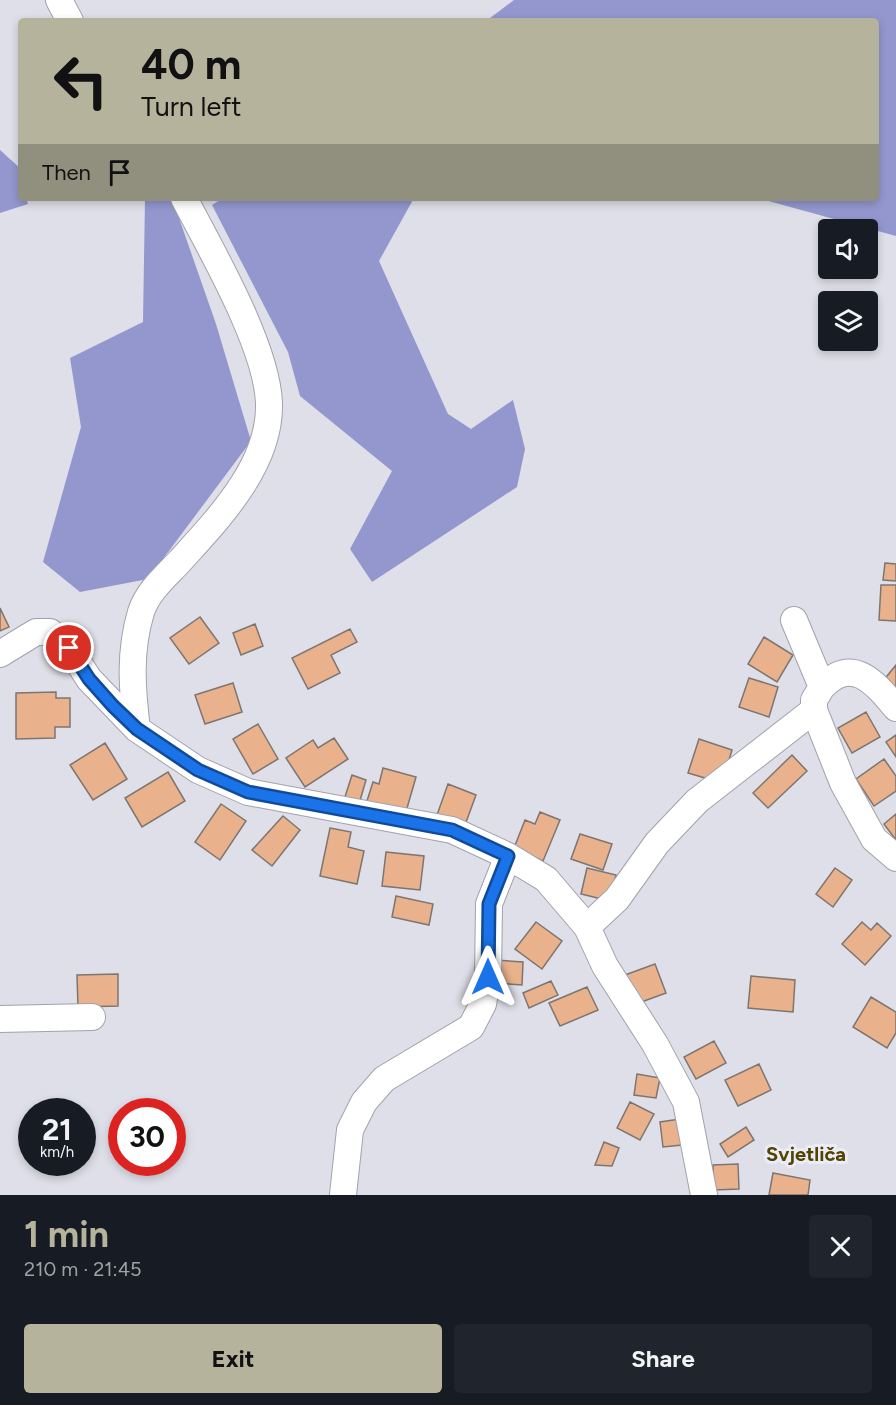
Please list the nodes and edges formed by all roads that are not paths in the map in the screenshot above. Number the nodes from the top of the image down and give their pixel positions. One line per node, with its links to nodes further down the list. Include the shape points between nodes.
1 (59, 0): 2 (street)
2 (68, 18)
3 (186, 201): 8 (street, via 254,344 266,380 268,412 263,445 239,491 162,578 141,612 131,663)
4 (794, 620): 6 (street)
5 (0, 654): 8 (street, via 36,632 50,632 69,648 89,679)
6 (818, 698): 7 (street, via 833,675 854,672 874,683); 10 (street, via 843,783 874,839); 11 (street, via 697,801 657,843 617,899)
7 (896, 708)
8 (137, 729): 9 (street, via 198,770 248,792 452,830)
9 (508, 856): 11 (street, via 546,879); 14 (street, via 489,904 488,977 483,1004 471,1027 384,1079 364,1102 350,1130)
10 (896, 858)
11 (587, 927): 15 (street, via 605,966 655,1044 686,1102)
12 (92, 1017): 13 (street)
13 (0, 1019)
14 (343, 1195)
15 (704, 1195)

